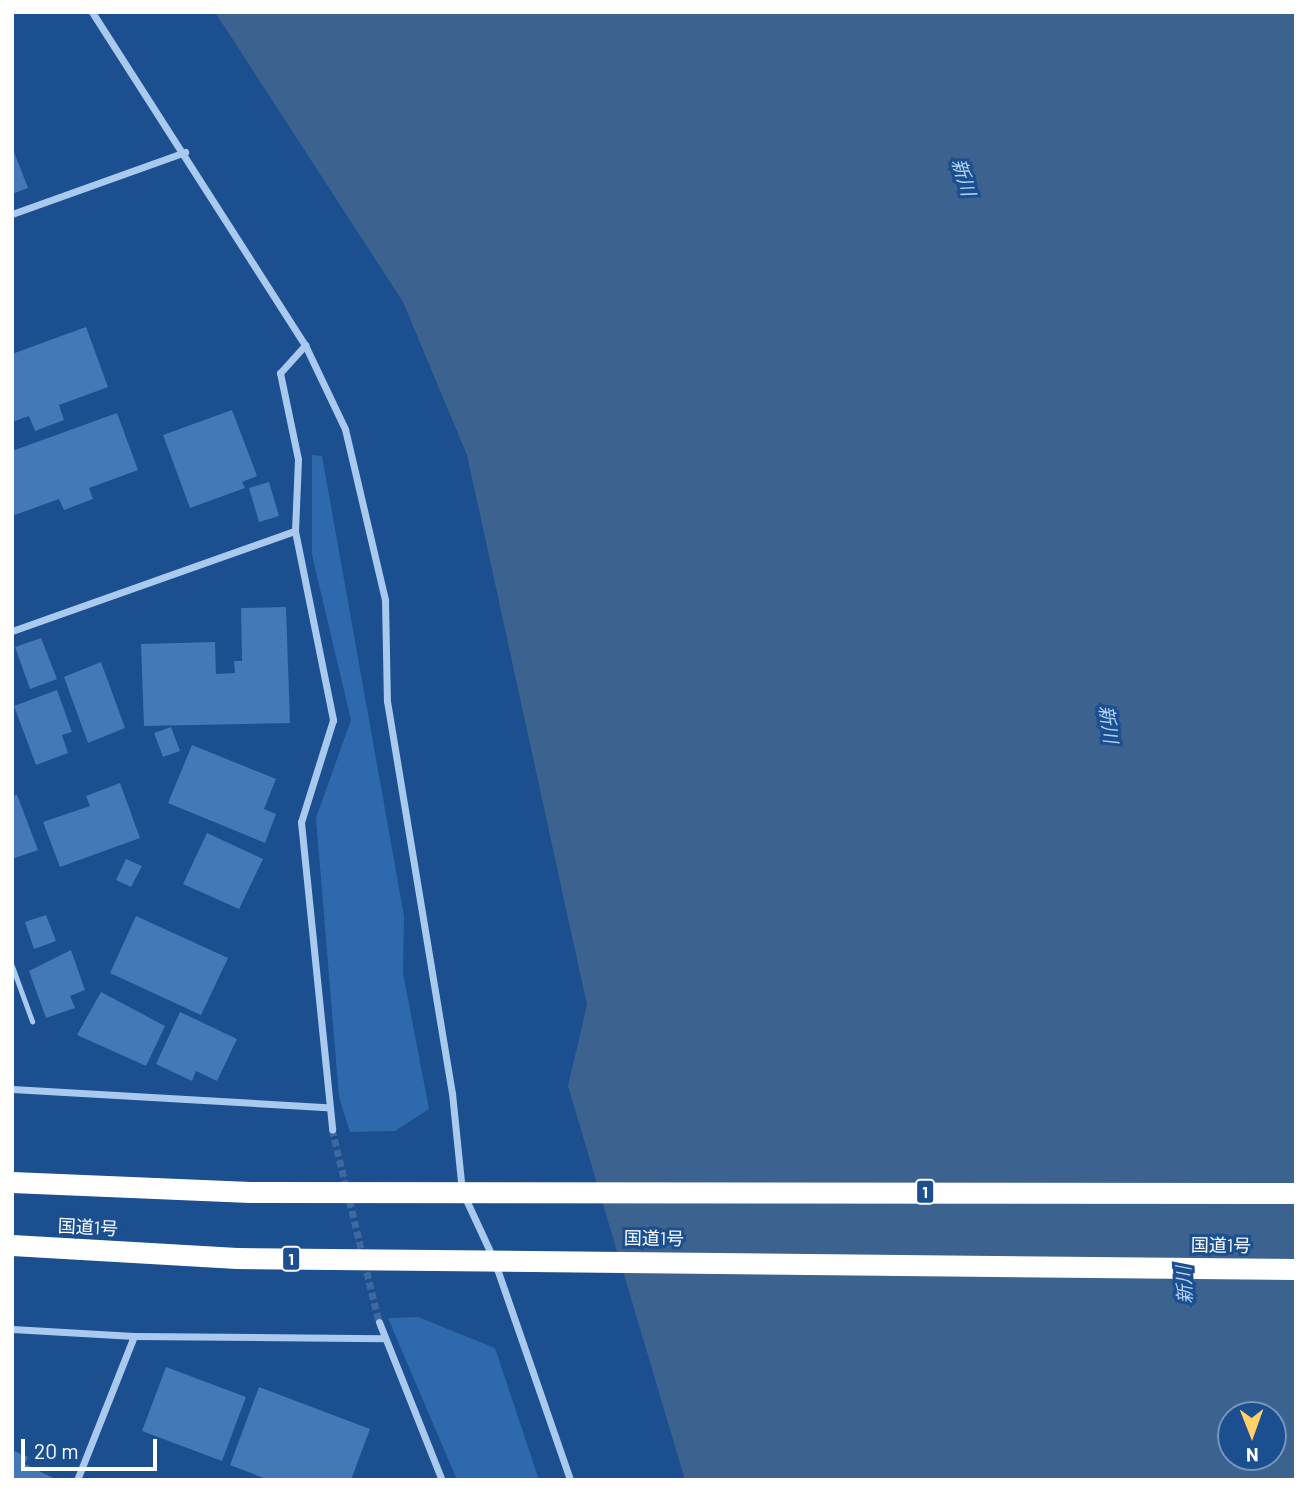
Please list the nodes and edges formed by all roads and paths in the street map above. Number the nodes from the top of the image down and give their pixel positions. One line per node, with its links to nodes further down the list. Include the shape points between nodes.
1 (92, 12): 2 (street)
2 (185, 152): 3 (street); 4 (street)
3 (12, 214)
4 (305, 345): 5 (street, via 280,373 298,459); 13 (street, via 345,429 385,600 387,701 452,1093)
5 (295, 530): 6 (street); 10 (street, via 333,720 301,822)
6 (12, 631)
7 (12, 966): 8 (lane)
8 (32, 1021)
9 (12, 1089): 10 (street)
10 (326, 1107): 11 (street)
11 (332, 1129)
12 (12, 1182): 13 (highway, 1, via 250,1192)
13 (462, 1191): 14 (highway, 1); 16 (street)
14 (1296, 1194)
15 (12, 1245): 16 (highway, 国道1号 / 1, via 237,1258)
16 (494, 1260): 17 (highway, 国道1号 / 1); 24 (street)
17 (1296, 1269)
18 (379, 1322): 21 (street)
19 (12, 1329): 20 (street)
20 (134, 1336): 21 (street); 22 (street)
21 (383, 1338): 23 (street)
22 (77, 1480)
23 (442, 1480)
24 (570, 1480)

